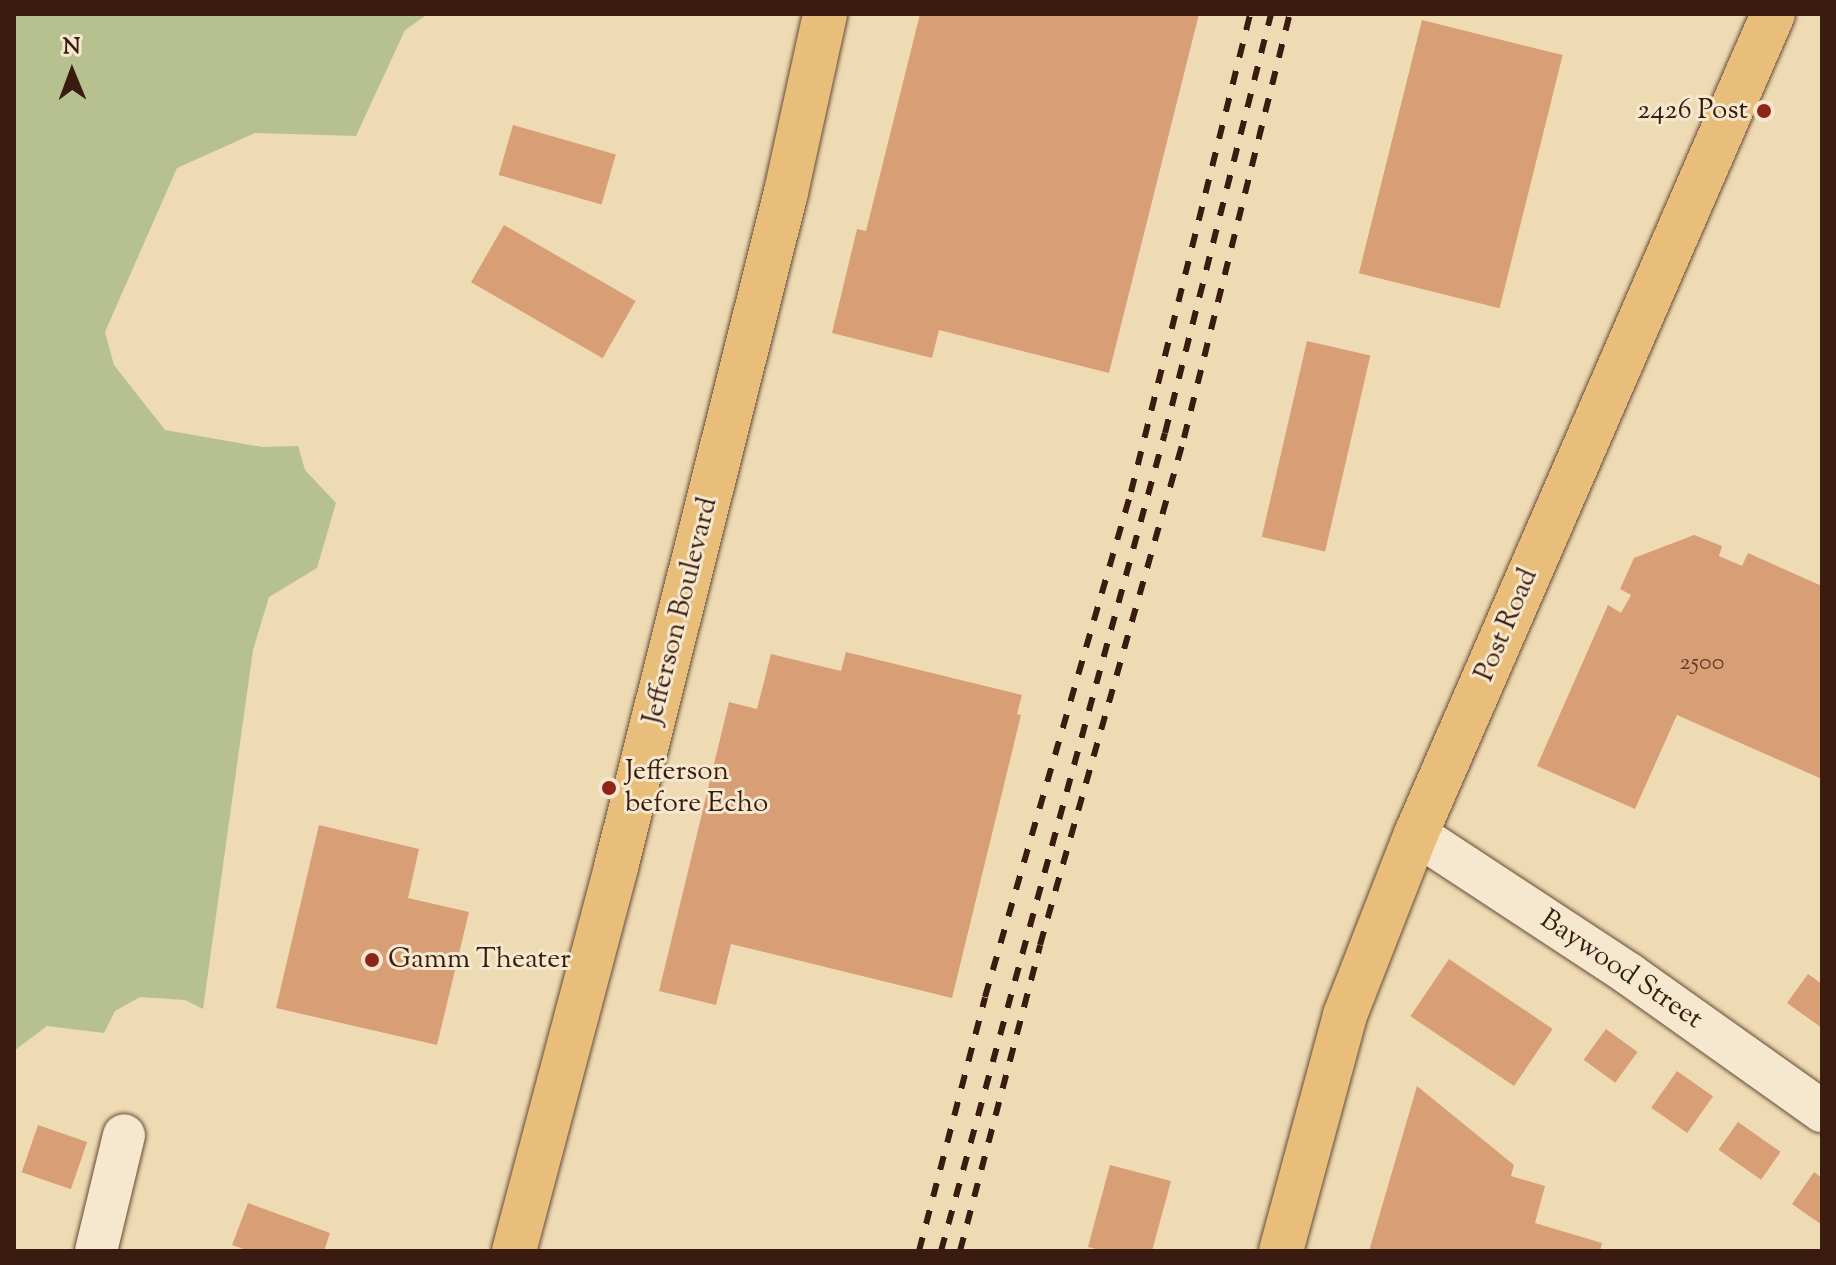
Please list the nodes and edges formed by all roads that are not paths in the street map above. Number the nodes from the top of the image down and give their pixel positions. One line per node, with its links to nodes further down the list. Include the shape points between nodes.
1 (825, 14): 7 (main road, Jefferson Boulevard, via 786,192)
2 (1773, 14): 3 (main road, Post Road)
3 (1416, 834): 4 (street, Baywood Street, via 1629,974); 8 (main road, Post Road, via 1345,1015)
4 (1822, 1111)
5 (124, 1135): 6 (street)
6 (96, 1251)
7 (514, 1251)
8 (1281, 1251)

